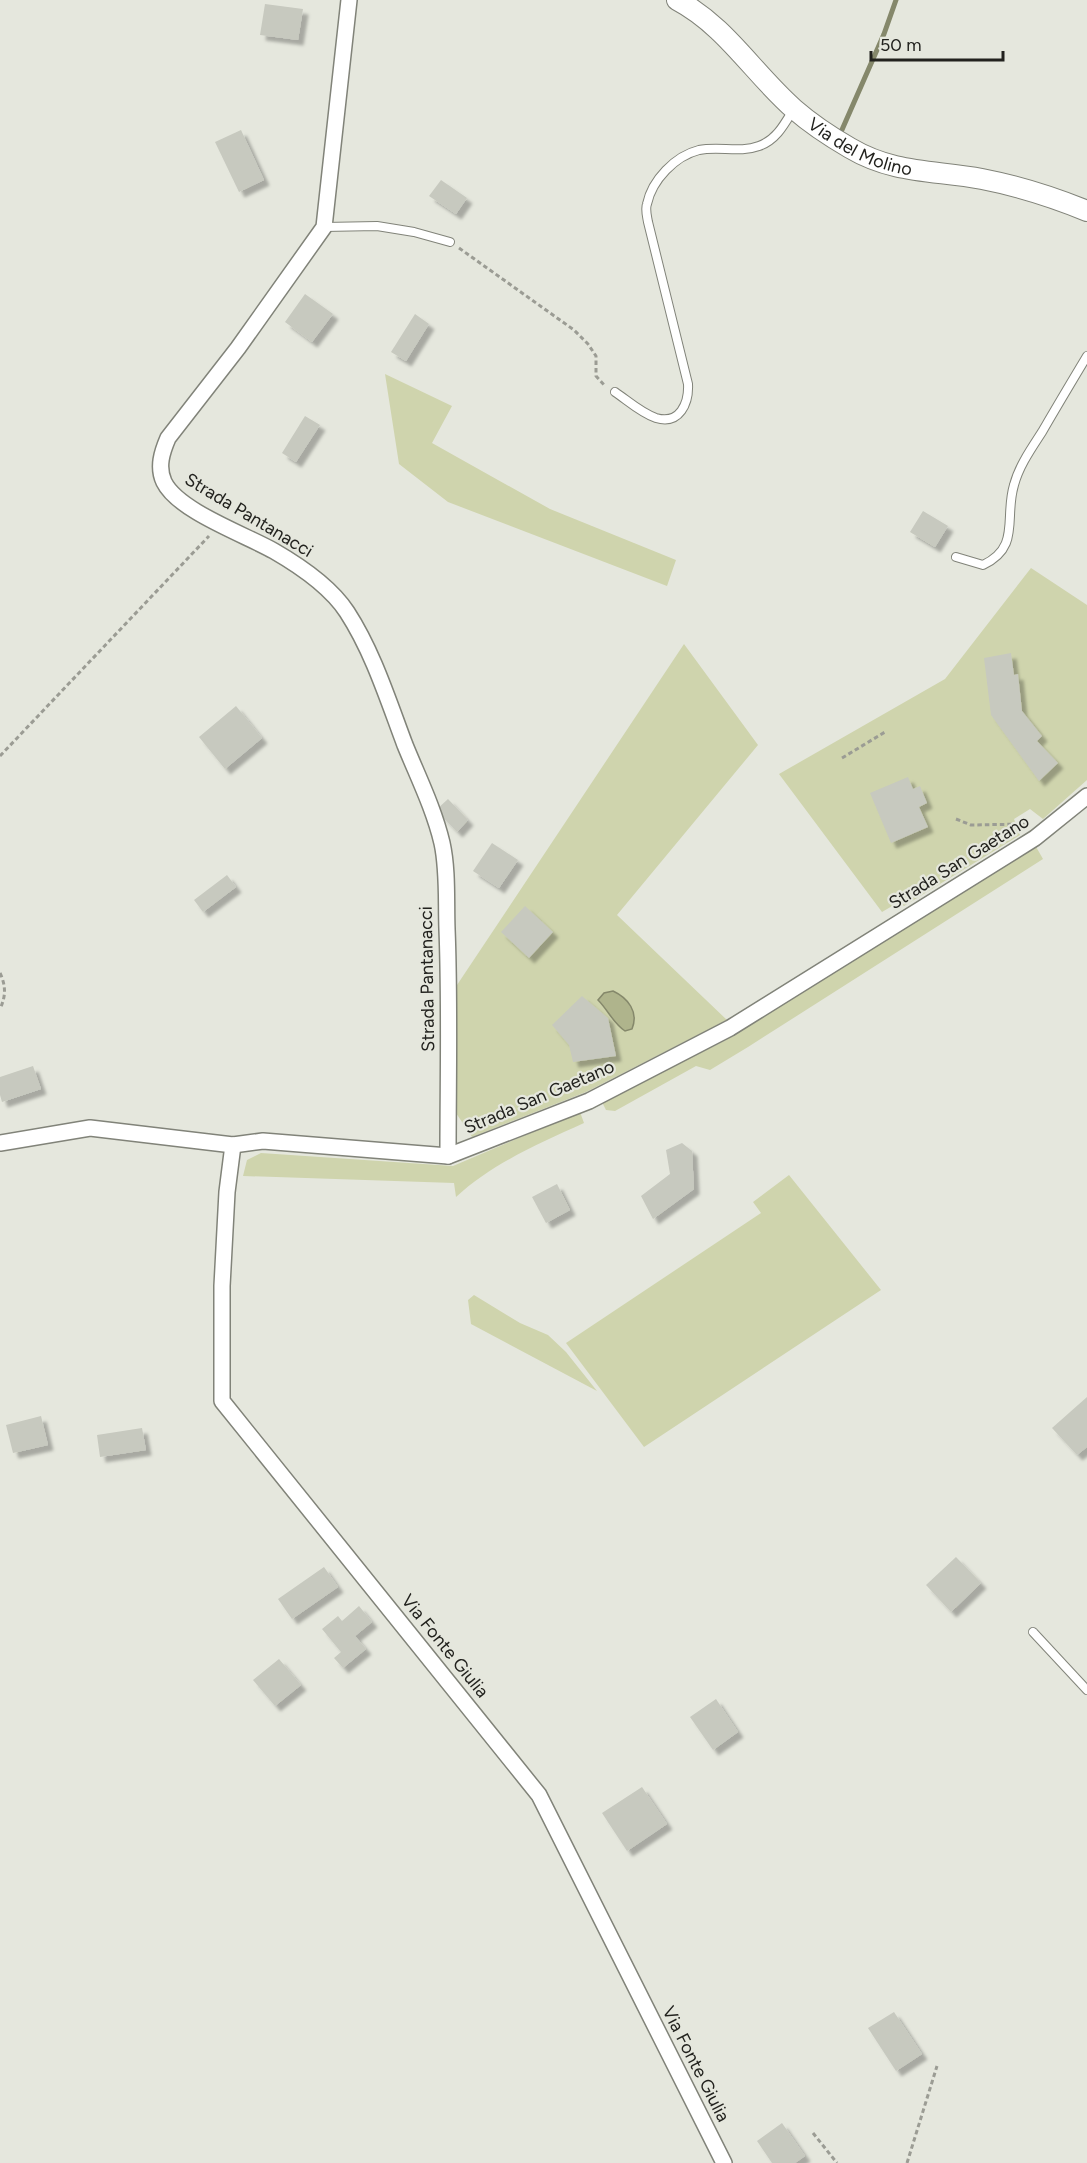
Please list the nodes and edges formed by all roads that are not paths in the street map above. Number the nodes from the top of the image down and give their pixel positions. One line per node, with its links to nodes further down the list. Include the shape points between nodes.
1 (349, 0): 5 (street, Strada Pantanacci)
2 (678, 0): 3 (street, Via del Molino, via 717,27)
3 (794, 109): 4 (street, Via del Molino, via 865,156 904,169 981,179); 8 (lane, via 772,139 760,146 698,151 678,160 660,177 646,206 648,222 689,396 679,415 666,419 655,418)
4 (1087, 211)
5 (324, 227): 6 (lane, via 377,226); 13 (street, Strada Pantanacci, via 168,438 160,469 170,491 189,506 275,551 328,590 359,631 373,663 442,843 448,962)
6 (450, 242)
7 (1087, 356): 9 (lane, via 1022,465 1010,500 1010,533 1003,551 983,565)
8 (615, 392)
9 (956, 557)
10 (1087, 796): 13 (street, Strada San Gaetano, via 1035,838 730,1029 589,1101)
11 (0, 1143): 12 (street, Strada San Gaetano, via 90,1128)
12 (233, 1145): 13 (street, Strada San Gaetano, via 263,1142); 16 (street, Via Fonte Giulia, via 226,1192 222,1401 539,1795)
13 (447, 1156)
14 (1033, 1632): 15 (lane)
15 (1087, 1690)
16 (724, 2163)

